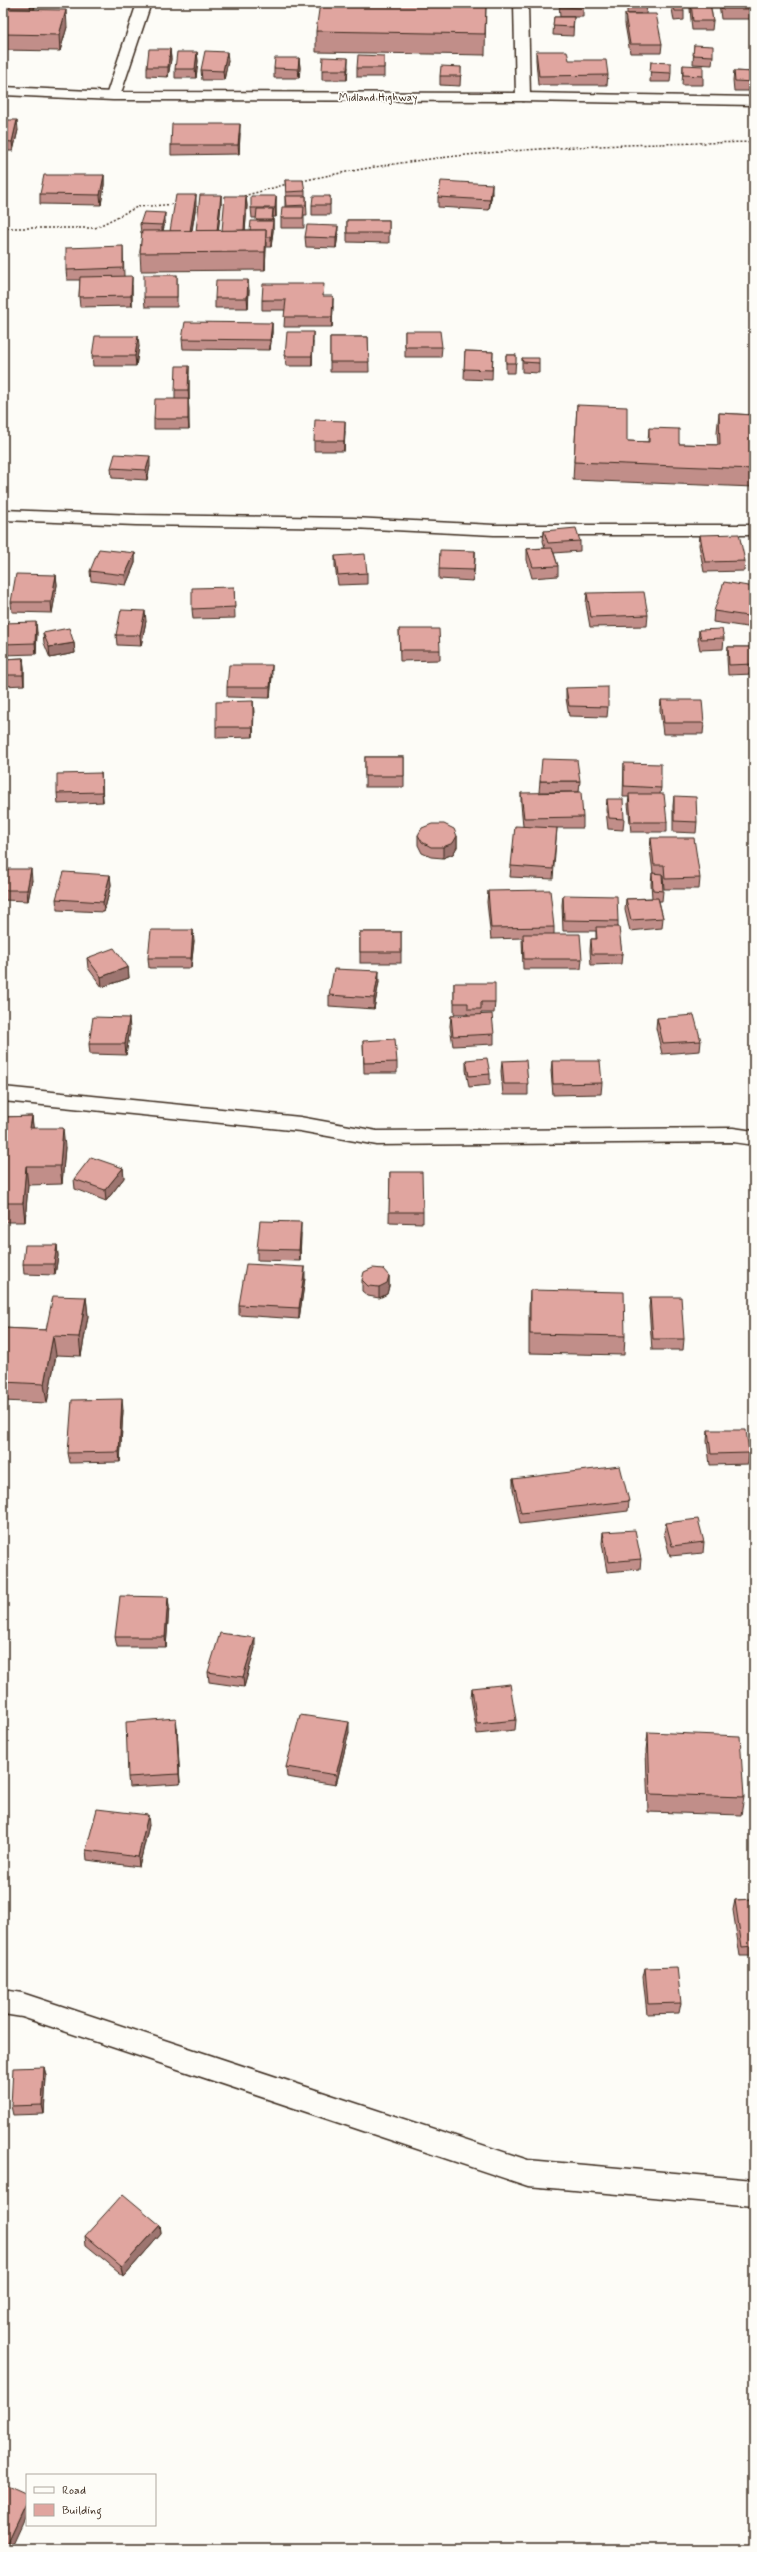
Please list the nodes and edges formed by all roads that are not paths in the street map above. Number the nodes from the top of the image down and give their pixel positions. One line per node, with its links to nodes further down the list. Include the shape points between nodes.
1 (144, 3): 4 (street)
2 (521, 3): 5 (street)
3 (3, 91): 4 (street, Midland Highway)
4 (113, 96): 5 (street, Midland Highway)
5 (523, 97): 6 (street, Midland Highway)
6 (754, 101)
7 (3, 515): 8 (street, via 494,530)
8 (754, 530)
9 (3, 1094): 10 (street, via 300,1124 377,1138 733,1135)
10 (754, 1138)
11 (3, 2002): 12 (street, via 22,2005 528,2173)
12 (754, 2193)

